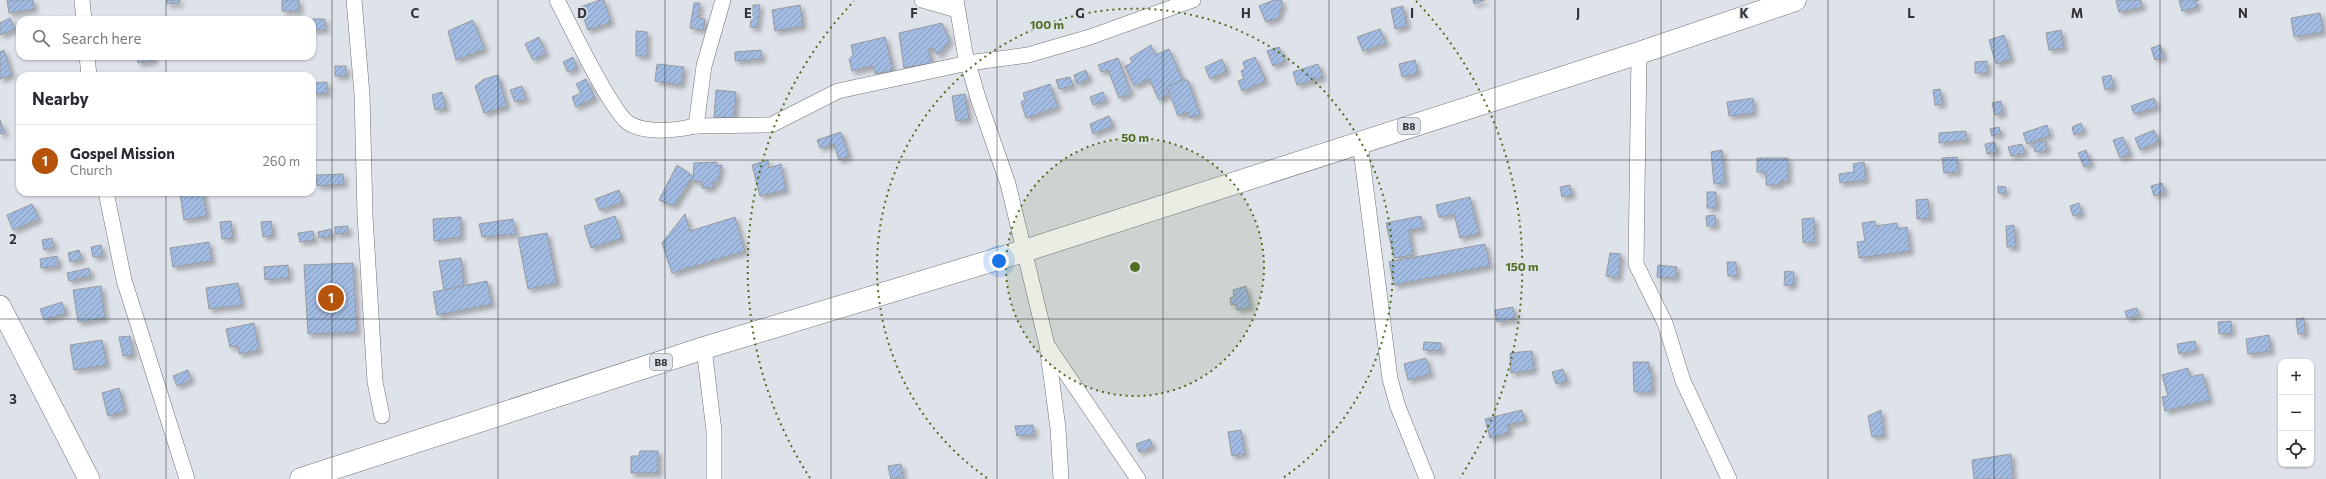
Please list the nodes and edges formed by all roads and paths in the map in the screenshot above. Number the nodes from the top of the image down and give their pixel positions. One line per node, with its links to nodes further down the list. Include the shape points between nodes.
1 (82, 0): 9 (street)
2 (354, 0): 21 (street, via 362,94 364,215 375,382)
3 (557, 0): 14 (street, via 611,103 628,123 635,126 680,130)
4 (723, 0): 14 (street, via 704,66)
5 (922, 0): 8 (street)
6 (1193, 0): 12 (street, via 1090,38 1028,55)
7 (1795, 0): 10 (highway, B8)
8 (956, 5): 12 (street)
9 (84, 16)
10 (1639, 53): 15 (highway, B8); 29 (street, via 1636,264 1665,323 1683,381)
11 (87, 60): 13 (street)
12 (968, 63): 14 (street, via 838,91 771,125); 17 (street, via 1008,184)
13 (89, 72)
14 (696, 126)
15 (1360, 142): 17 (highway, B8); 28 (street, via 1390,379 1398,407)
16 (107, 196): 23 (street, via 124,280)
17 (1024, 251): 19 (street); 20 (highway, B8)
18 (0, 306): 22 (street)
19 (1047, 345): 26 (street, via 1058,428); 27 (street)
20 (704, 348): 24 (highway, B8); 25 (street, via 714,431)
21 (382, 416)
22 (89, 479)
23 (187, 479)
24 (301, 479)
25 (714, 479)
26 (1061, 479)
27 (1138, 479)
28 (1427, 479)
29 (1729, 479)

